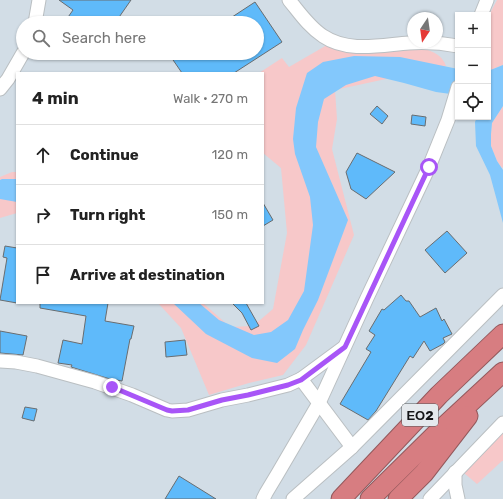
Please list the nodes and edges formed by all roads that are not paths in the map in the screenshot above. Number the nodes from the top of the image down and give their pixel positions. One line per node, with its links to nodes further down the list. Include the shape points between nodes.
1 (39, 0): 5 (street)
2 (289, 0): 6 (street, via 318,32 340,44 368,47 410,43)
3 (487, 0): 4 (street)
4 (482, 12)
5 (36, 16)
6 (455, 45)
7 (19, 60): 8 (street)
8 (0, 89)
9 (455, 100): 12 (street, via 429,167)
10 (503, 295): 18 (street)
11 (503, 334): 22 (highway, ΕΟ2, via 439,395)
12 (345, 347): 15 (street); 16 (street)
13 (0, 361): 15 (street, via 37,366 96,382 172,411 188,410)
14 (503, 372): 23 (highway, ΕΟ2, via 435,434); 24 (highway, via 424,473)
15 (301, 380): 16 (street)
16 (319, 403): 18 (street); 20 (street)
17 (503, 423): 19 (street)
18 (352, 447): 21 (street)
19 (455, 472): 25 (street); 26 (street)
20 (263, 499)
21 (293, 499)
22 (341, 499)
23 (370, 499)
24 (398, 499)
25 (430, 499)
26 (458, 499)

